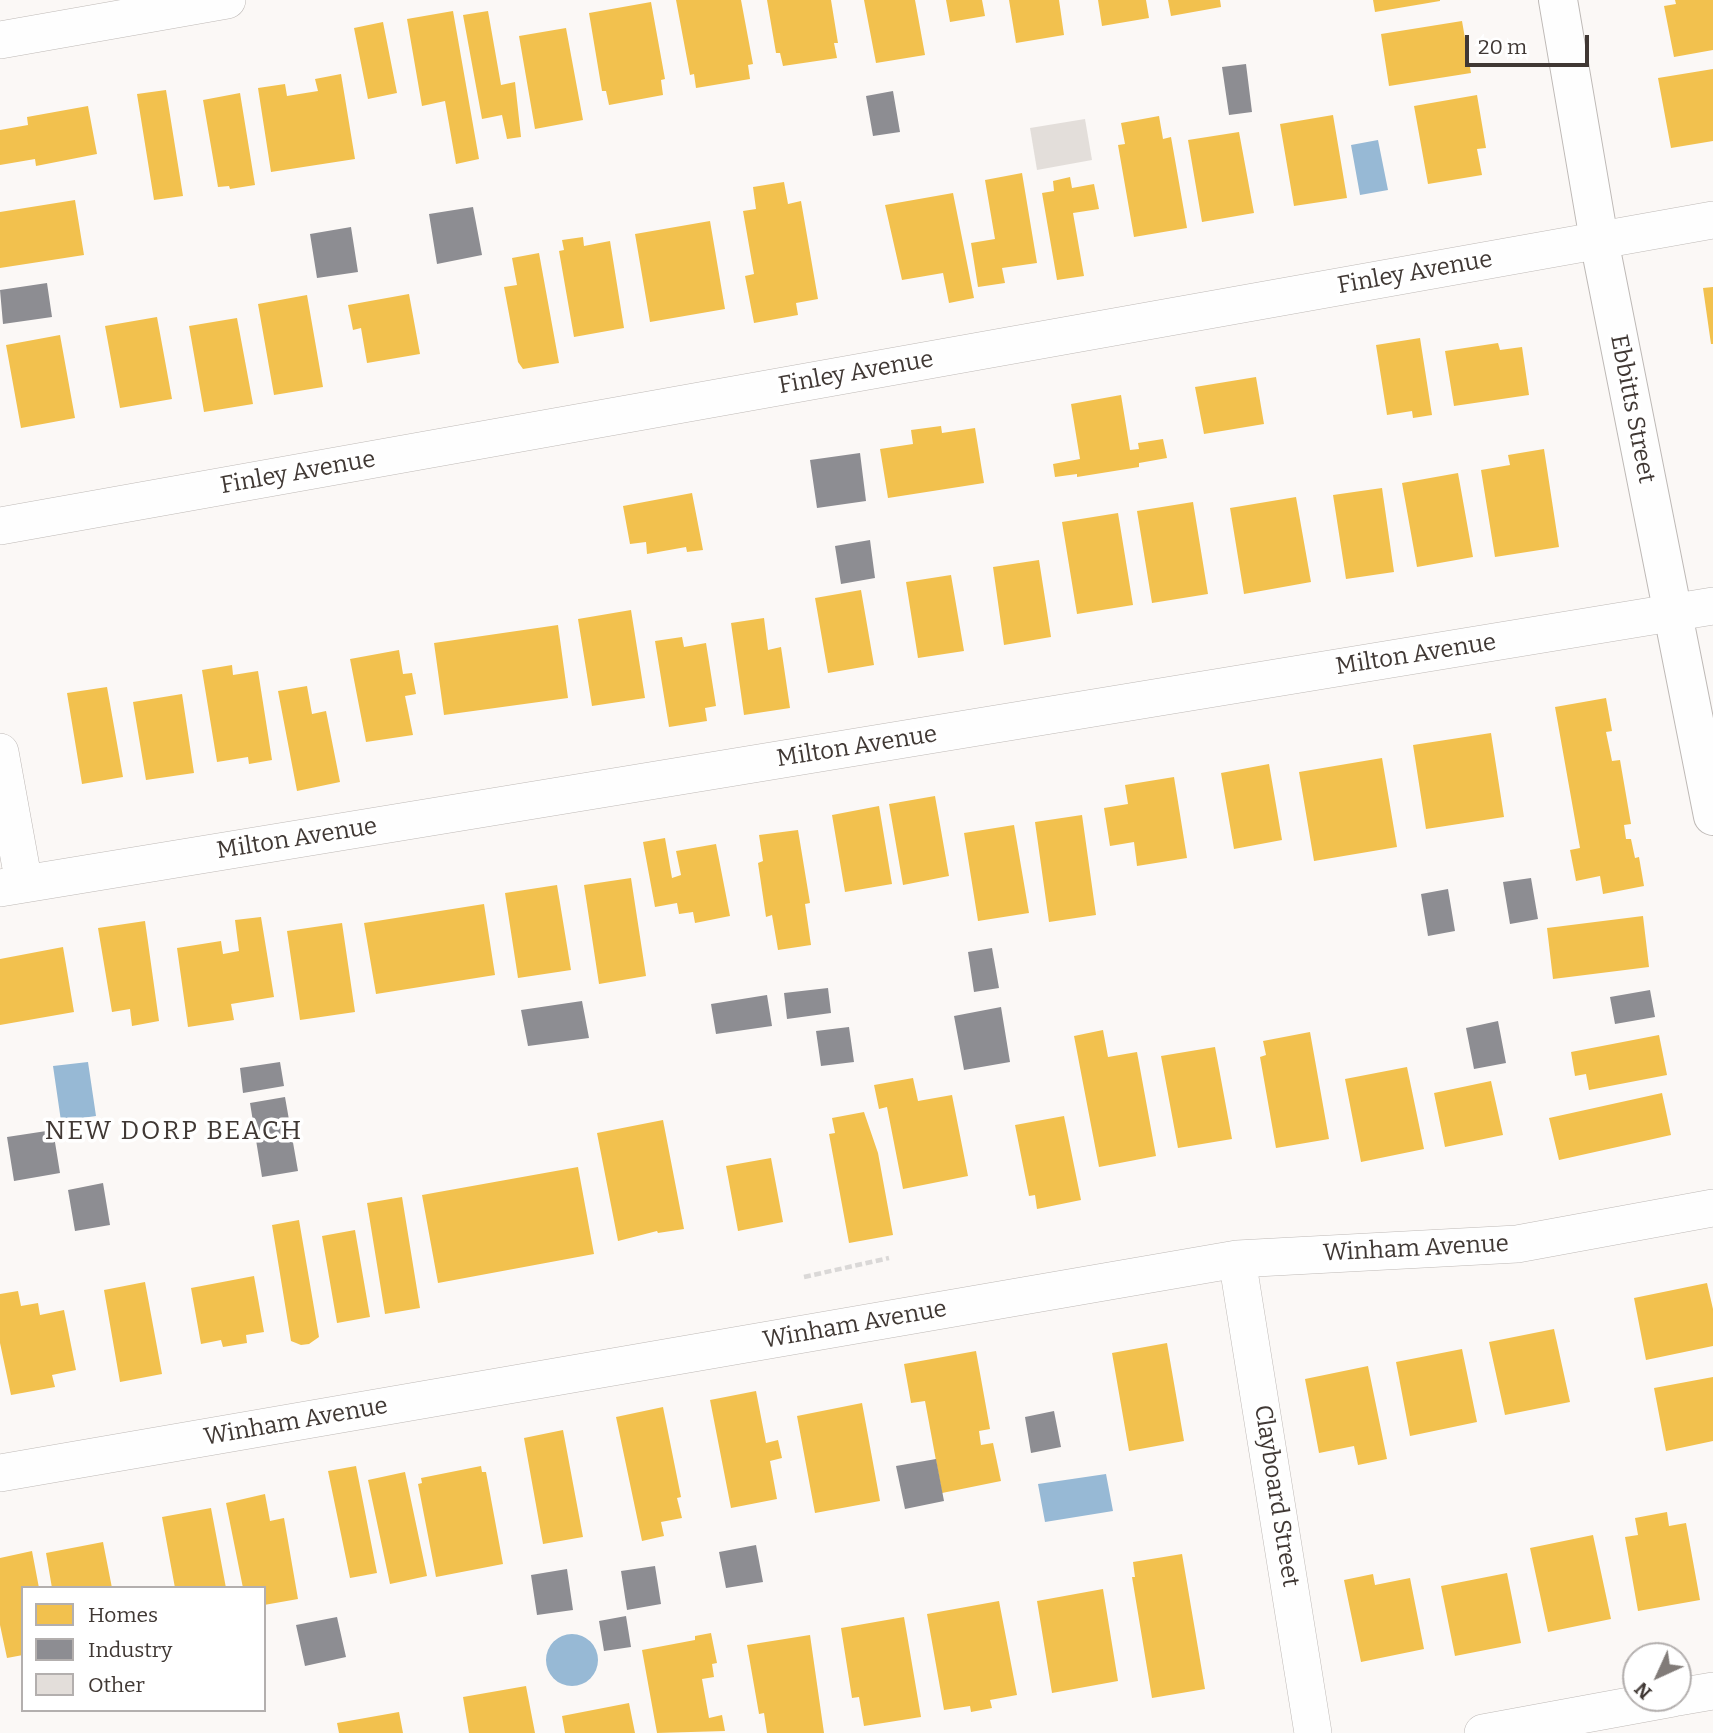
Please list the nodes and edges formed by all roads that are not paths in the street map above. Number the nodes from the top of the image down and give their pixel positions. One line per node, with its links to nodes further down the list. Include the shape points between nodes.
1 (227, 0): 3 (street)
2 (1558, 0): 5 (street, Ebbitts Street)
3 (0, 40)
4 (1713, 220): 5 (street, Finley Avenue)
5 (1599, 240): 6 (street, Finley Avenue); 8 (street, Ebbitts Street)
6 (0, 526)
7 (1713, 606): 8 (street, Milton Avenue)
8 (1672, 613): 10 (street, Ebbitts Street); 11 (street, Milton Avenue)
9 (0, 752): 11 (street)
10 (1713, 816)
11 (12, 886)
12 (1713, 1208): 13 (street, Winham Avenue, via 1517,1244)
13 (1237, 1259): 14 (street, Winham Avenue); 18 (street, Clayboard Street)
14 (0, 1473)
15 (1713, 1690): 16 (street)
16 (1692, 1694)
17 (1622, 1707): 19 (street)
18 (1313, 1733)
19 (1483, 1733)

